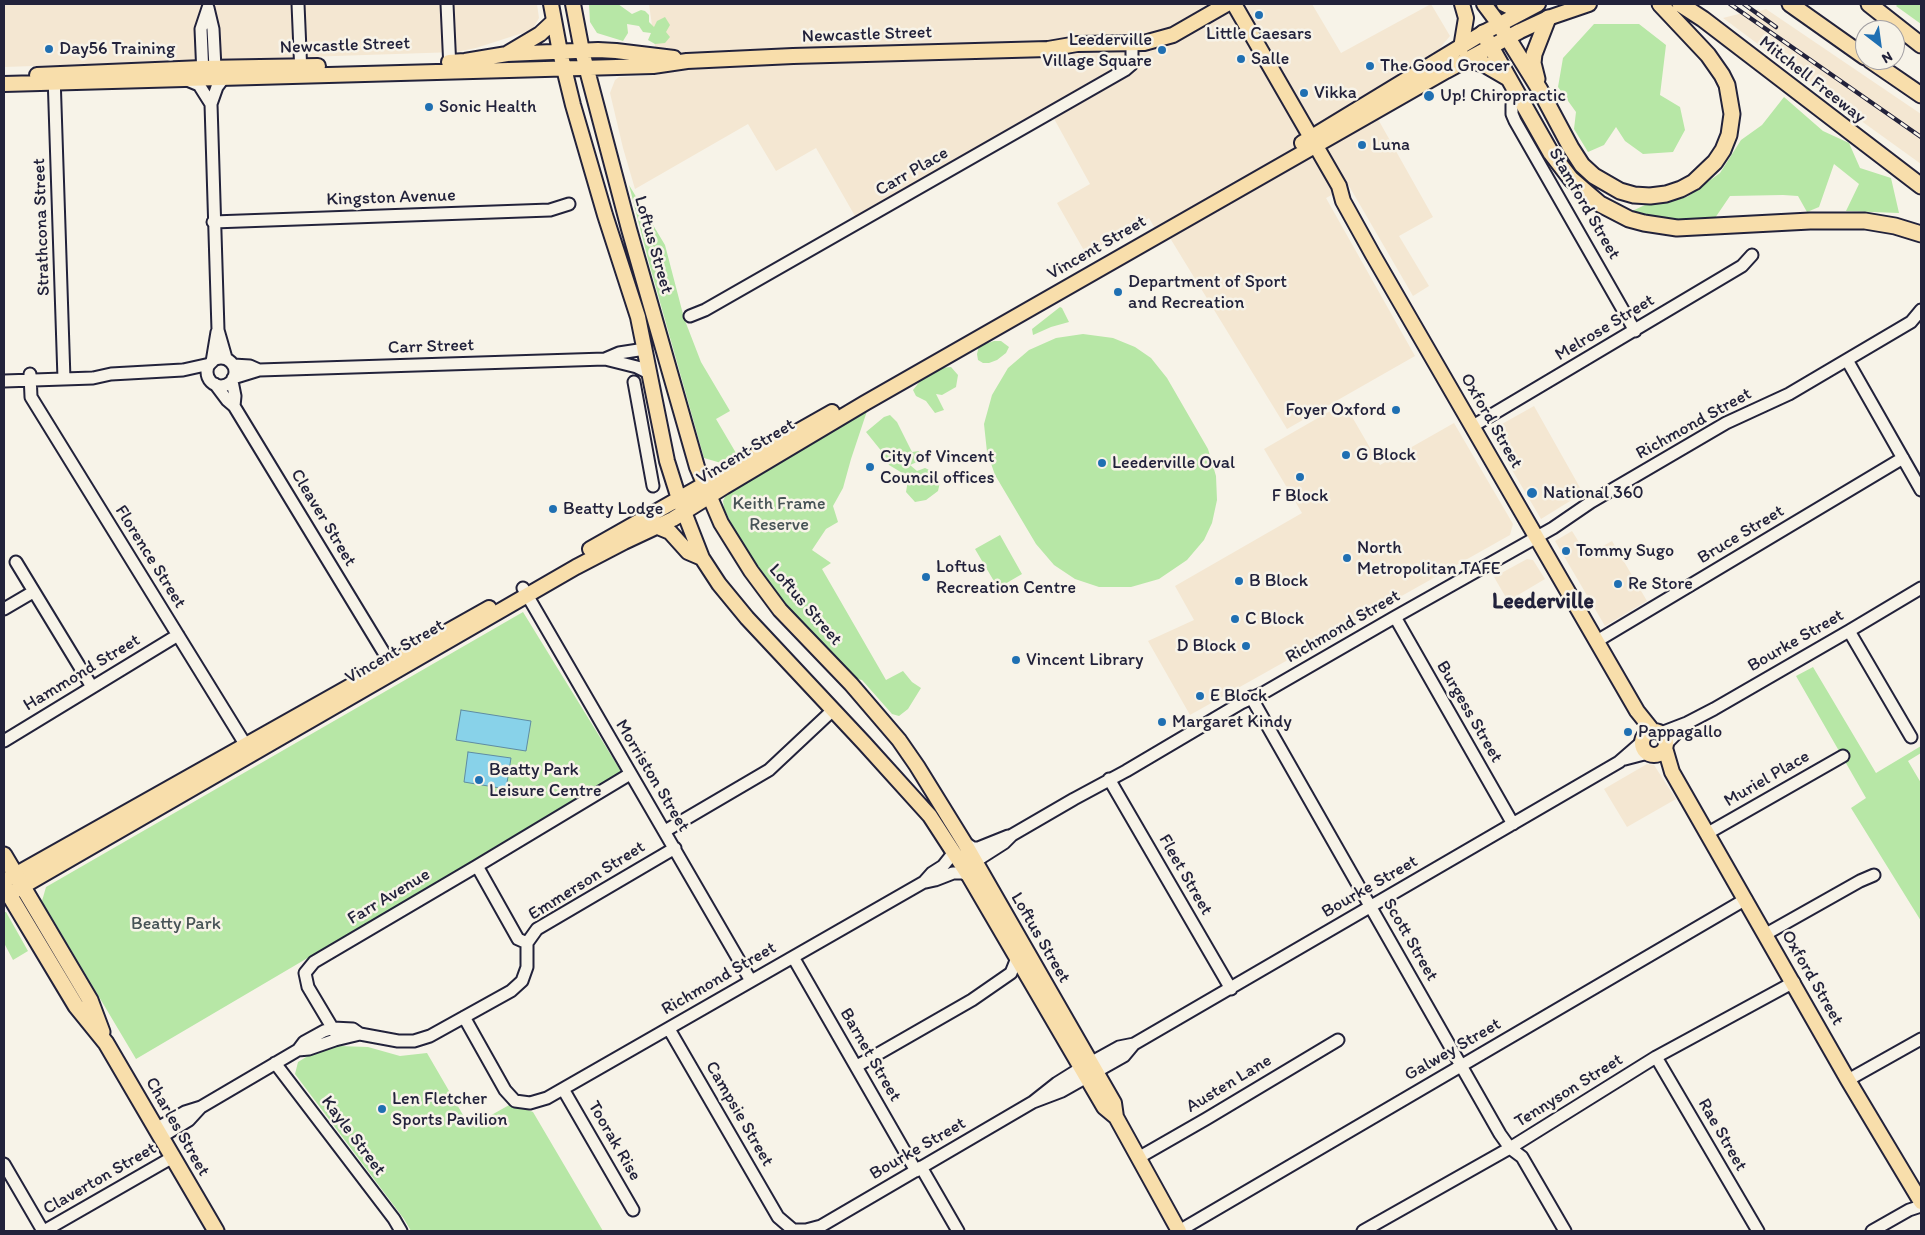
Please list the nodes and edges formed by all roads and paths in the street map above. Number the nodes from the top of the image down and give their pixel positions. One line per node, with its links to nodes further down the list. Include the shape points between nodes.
1 (298, 4): 36 (street)
2 (447, 4): 32 (street)
3 (551, 4): 19 (main road, Loftus Street)
4 (572, 4): 27 (main road, Loftus Street)
5 (1463, 4): 21 (main road); 30 (main road, via 1466,18)
6 (1484, 4): 20 (main road)
7 (1504, 4): 16 (main road, via 1510,7)
8 (1589, 4): 17 (main road, Vincent Street)
9 (1660, 4): 43 (highway, via 1708,55 1726,85 1732,114 1729,135 1715,162 1701,175 1681,189 1666,194 1634,195 1620,191 1582,165)
10 (1680, 4): 47 (highway, Mitchell Freeway)
11 (1790, 4): 26 (highway)
12 (1869, 4): 18 (highway)
13 (1886, 4): 18 (highway)
14 (208, 6): 41 (street, via 201,29)
15 (1229, 6): 25 (main road, Newcastle Street, via 1176,41 1159,48); 46 (main road, Oxford Street)
16 (1532, 6): 20 (main road, Vincent Street)
17 (1548, 18): 22 (main road, Vincent Street); 43 (highway, via 1534,54)
18 (1888, 19): 23 (highway)
19 (554, 21): 28 (main road, Loftus Street); 29 (main road, via 540,34)
20 (1499, 24): 21 (main road, Vincent Street); 22 (highway)
21 (1483, 33): 24 (highway); 30 (main road, Vincent Street)
22 (1507, 37): 24 (main road, Vincent Street); 43 (highway)
23 (1921, 45)
24 (1490, 46): 30 (main road, Vincent Street); 39 (highway)
25 (1132, 48): 31 (main road, Newcastle Street, via 1065,53 1048,49); 53 (street, Carr Place, via 1132,64 1125,70)
26 (1855, 50)
27 (582, 51): 28 (main road, Newcastle Street); 31 (main road, Newcastle Street, via 616,51); 33 (main road, Loftus Street)
28 (560, 52): 29 (main road, Newcastle Street); 34 (main road, Loftus Street)
29 (507, 54): 32 (main road, Newcastle Street)
30 (1463, 54): 39 (highway); 46 (main road, Vincent Street)
31 (687, 60): 33 (main road, Newcastle Street, via 652,66)
32 (449, 66): 34 (main road, Newcastle Street); 36 (main road, Newcastle Street)
33 (586, 68): 34 (main road, Newcastle Street); 77 (main road, Loftus Street, via 628,229)
34 (563, 69): 56 (main road, Loftus Street)
35 (1885, 70): 45 (highway)
36 (300, 72): 41 (main road, Newcastle Street)
37 (4, 76): 38 (main road, Newcastle Street)
38 (54, 78): 40 (main road, Newcastle Street); 41 (main road, Newcastle Street); 42 (main road, Newcastle Street); 65 (street, Strathcona Street)
39 (1509, 79): 44 (highway)
40 (187, 80): 41 (main road, Newcastle Street); 41 (street, via 199,85)
41 (211, 81): 49 (street)
42 (4, 84)
43 (1540, 90)
44 (1518, 94): 50 (highway, via 1551,153 1571,178 1600,204 1629,219 1677,228 1865,220); 55 (street, Stamford Street, via 1512,105 1512,114)
45 (1921, 95)
46 (1305, 145): 72 (main road, Oxford Street, via 1338,186 1343,201); 77 (main road, Vincent Street, via 865,403); 77 (main road, Vincent Street, via 785,439)
47 (1921, 186)
48 (569, 204): 49 (street, Kingston Avenue, via 550,210)
49 (213, 222): 54 (street)
50 (1918, 232)
51 (1752, 255): 55 (street, Melrose Street, via 1742,266)
52 (1921, 310): 58 (street, Richmond Street, via 1911,322)
53 (690, 316)
54 (218, 330): 59 (street); 60 (street)
55 (1635, 330): 72 (street, Melrose Street)
56 (645, 349): 57 (street, Carr Street); 63 (main road, Loftus Street)
57 (605, 359): 62 (street, Carr Street); 63 (street, Carr Street)
58 (1846, 360): 75 (street); 81 (street, Richmond Street, via 1789,394 1726,423)
59 (230, 362): 60 (street, via 216,359); 62 (street, Carr Street); 67 (street, via 235,370)
60 (211, 363): 61 (street); 69 (street, via 208,374)
61 (183, 370): 65 (street, via 111,374 95,371); 69 (street)
62 (259, 370): 67 (street, Carr Street)
63 (650, 373): 73 (main road, Loftus Street)
64 (4, 374): 66 (street)
65 (64, 376): 66 (street)
66 (30, 377): 68 (street); 90 (street, Florence Street, via 31,397)
67 (233, 380): 69 (street, via 224,386); 71 (street)
68 (4, 381)
69 (213, 382): 71 (street, Cleaver Street)
70 (634, 382): 74 (street)
71 (234, 406): 92 (street, Cleaver Street)
72 (1473, 426): 81 (main road, Oxford Street)
73 (660, 431): 74 (street); 79 (main road, Loftus Street)
74 (643, 434): 76 (street)
75 (1903, 458): 78 (street); 91 (street, Bruce Street)
76 (653, 486)
77 (706, 490): 79 (main road, Vincent Street); 109 (main road, Loftus Street, via 734,546 764,590 899,740)
78 (1921, 490)
79 (682, 506): 80 (main road, Vincent Street); 82 (main road, Loftus Street); 86 (main road, Vincent Street)
80 (658, 527): 82 (main road, via 670,532 688,552); 86 (main road, Vincent Street)
81 (1537, 537): 88 (street, Richmond Street); 91 (main road, Oxford Street)
82 (702, 558): 97 (main road, Loftus Street, via 730,598)
83 (16, 562): 85 (street)
84 (1921, 588): 89 (street, Bourke Street)
85 (33, 592): 87 (street); 95 (street)
86 (525, 592): 93 (main road, Vincent Street); 94 (main road, Vincent Street); 103 (street, Morriston Street)
87 (4, 610)
88 (1395, 617): 96 (street, Richmond Street); 105 (street, Burgess Street)
89 (1849, 631): 98 (street); 100 (street, Bourke Street)
90 (178, 635): 95 (street, Hammond Street); 101 (street, Florence Street)
91 (1597, 641): 100 (main road, Oxford Street)
92 (382, 649): 93 (street, via 394,655); 94 (street, Cleaver Street)
93 (407, 655): 94 (main road, Vincent Street)
94 (394, 668): 101 (main road, Vincent Street)
95 (92, 687): 99 (street, Hammond Street)
96 (1251, 697): 104 (street, Richmond Street); 118 (street, Scott Street)
97 (833, 710): 106 (street, Emmerson Street, via 769,770); 109 (main road, Loftus Street)
98 (1911, 737)
99 (4, 741)
100 (1654, 743): 105 (street, Bourke Street); 107 (main road, Oxford Street)
101 (249, 750): 116 (main road, Vincent Street)
102 (1843, 756): 107 (street, Muriel Place)
103 (630, 774): 106 (street, Morriston Street); 112 (street, Farr Avenue)
104 (1109, 779): 108 (street, Richmond Street); 125 (street, Fleet Street)
105 (1513, 824): 118 (street, Bourke Street)
106 (665, 831): 110 (street, Morriston Street)
107 (1708, 833): 117 (main road, Oxford Street)
108 (1012, 835): 109 (street, Richmond Street, via 978,848); 113 (street, Richmond Street)
109 (958, 846): 113 (main road, Loftus Street); 115 (street, Richmond Street, via 943,866)
110 (675, 848): 120 (street, Emmerson Street, via 537,929); 123 (street, Morriston Street)
111 (4, 855): 116 (highway, Charles Street)
112 (476, 866): 120 (street, via 518,939); 128 (street, Farr Avenue, via 314,962 305,974 308,987)
113 (970, 869): 115 (street, Richmond Street); 122 (main road, Loftus Street); 135 (main road, Loftus Street)
114 (1874, 875): 119 (street)
115 (924, 882): 121 (street, Richmond Street)
116 (10, 887): 138 (highway, Charles Street, via 90,1000 106,1043)
117 (1746, 899): 119 (main road, Oxford Street); 133 (street, Galwey Street)
118 (1371, 906): 125 (street, Bourke Street); 133 (street, Scott Street)
119 (1766, 934): 124 (main road, Oxford Street)
120 (527, 943): 126 (street, Emmerson Street, via 527,967 522,981 511,991)
121 (793, 957): 123 (street, Richmond Street); 134 (street, Barnet Street)
122 (1017, 958): 134 (street, via 1011,973 972,1000); 135 (main road, Loftus Street)
123 (751, 981): 127 (street, Richmond Street)
124 (1794, 982): 131 (street, Tennyson Street); 136 (main road, Oxford Street)
125 (1231, 988): 135 (street, Bourke Street, via 1134,1044 1119,1047)
126 (464, 1017): 128 (street, Emmerson Street, via 414,1041); 137 (street, Richmond Street, via 505,1090 515,1101 530,1103)
127 (669, 1029): 137 (street, Richmond Street); 152 (street, Campsie Street, via 778,1217)
128 (336, 1034): 132 (street, Emmerson Street, via 313,1036 298,1050)
129 (1921, 1039): 136 (street)
130 (1338, 1040): 141 (street, Austen Lane)
131 (1656, 1057): 139 (street, Tennyson Street); 156 (street, Rae Street)
132 (275, 1063): 138 (street, Emmerson Street, via 201,1107 189,1120); 151 (street, Kayle Street)
133 (1461, 1065): 139 (street, Scott Street); 154 (street, Galwey Street)
134 (857, 1066): 143 (street, Barnet Street)
135 (1088, 1070): 141 (main road, Loftus Street, via 1104,1106 1116,1117); 143 (street, Bourke Street, via 1062,1091 1033,1102)
136 (1848, 1080): 144 (main road, Oxford Street)
137 (564, 1089): 146 (street, Toorak Rise)
138 (158, 1133): 140 (highway, Charles Street)
139 (1510, 1148): 148 (street, Tennyson Street); 155 (street, Scott Street, via 1522,1157)
140 (173, 1158): 149 (street, Claverton Street); 150 (highway, Charles Street)
141 (1138, 1158): 154 (main road, Loftus Street)
142 (4, 1164): 149 (street)
143 (918, 1169): 147 (street, Bourke Street); 153 (street, Barnet Street)
144 (1921, 1202)
145 (1921, 1206): 157 (street)
146 (634, 1210)
147 (818, 1228): 152 (street, Bourke Street)
148 (1369, 1230)
149 (44, 1231)
150 (216, 1231)
151 (401, 1231)
152 (791, 1231)
153 (958, 1231)
154 (1179, 1231)
155 (1565, 1231)
156 (1758, 1231)
157 (1872, 1231)

